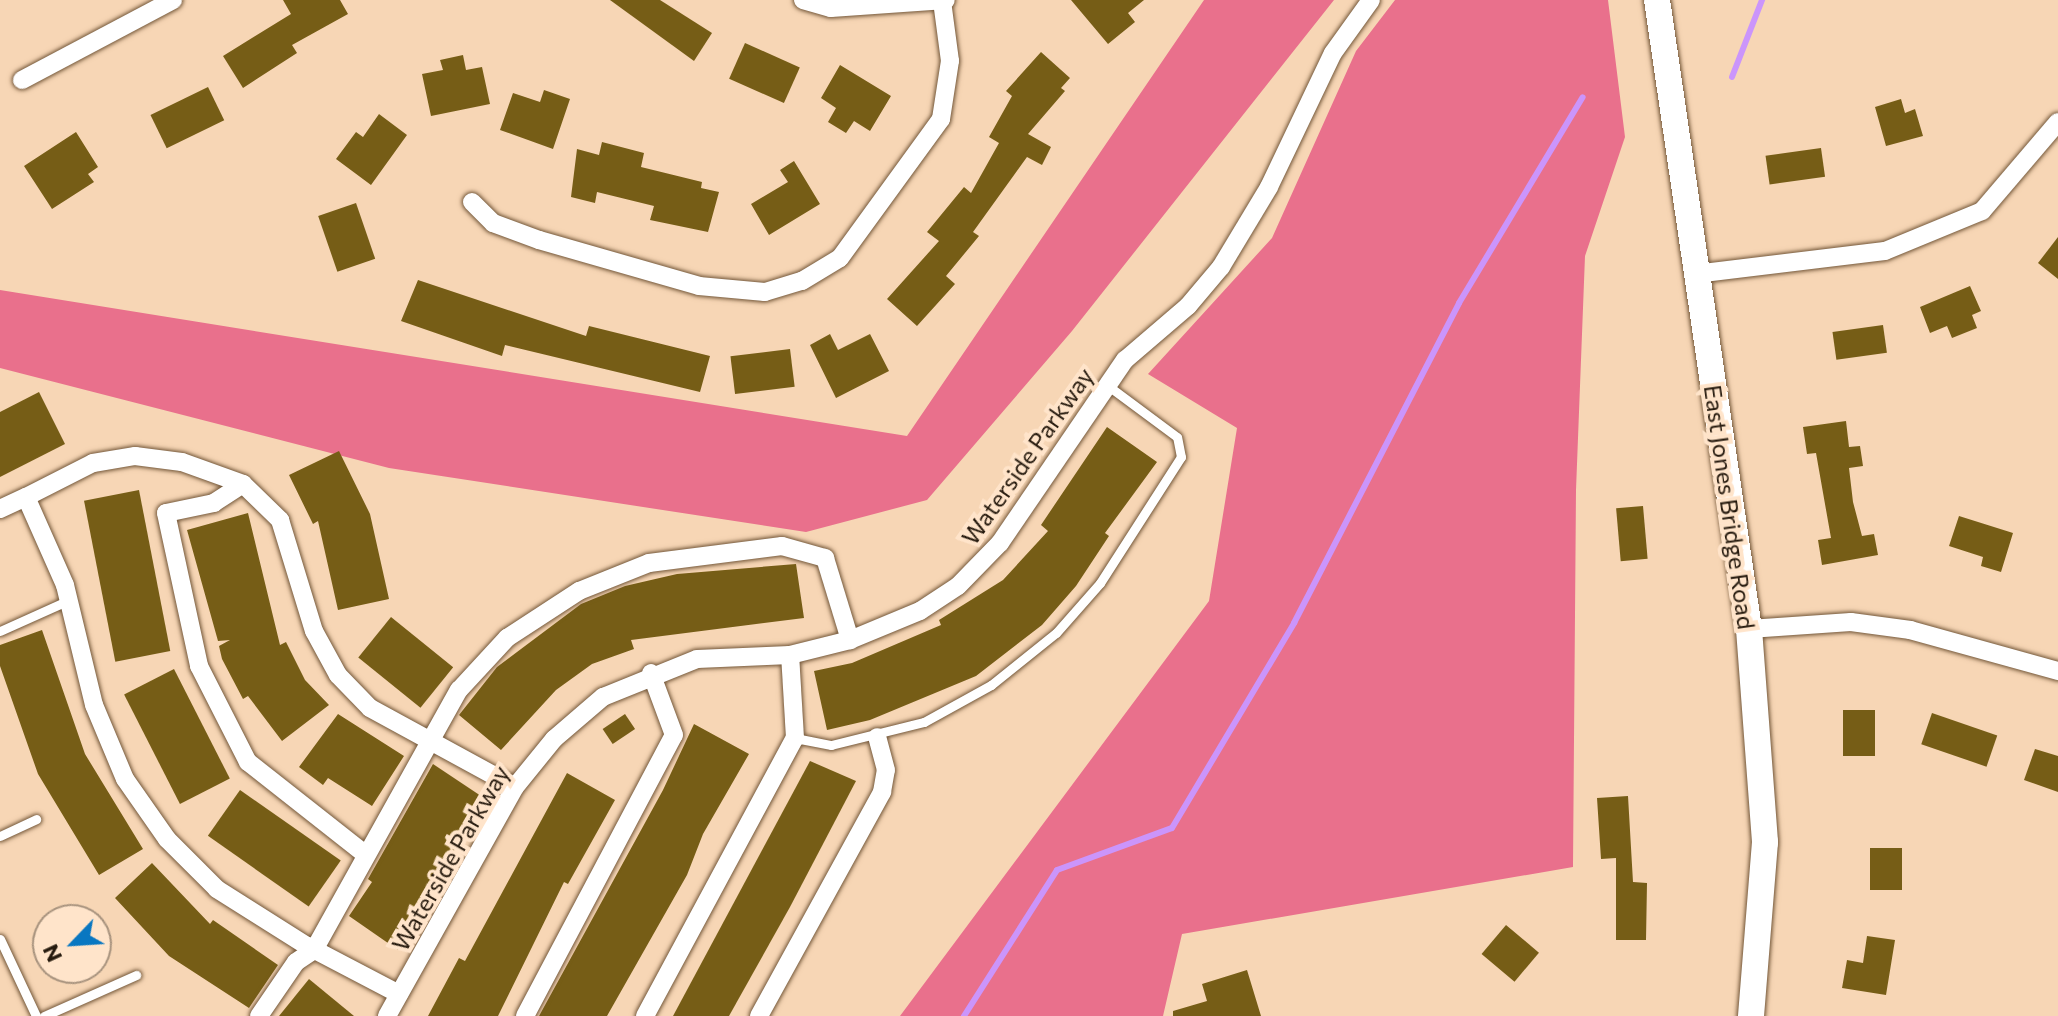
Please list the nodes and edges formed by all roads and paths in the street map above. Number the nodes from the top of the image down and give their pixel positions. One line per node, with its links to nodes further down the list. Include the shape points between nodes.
1 (173, 0): 6 (street)
2 (803, 0): 5 (street, via 831,8)
3 (1371, 0): 11 (street, Waterside Parkway, via 1333,53 1269,187 1221,267 1188,306 1125,360)
4 (1657, 0): 10 (street, East Jones Bridge Road)
5 (944, 1): 9 (street, via 950,61 941,119 840,258 802,281 765,292 699,286 493,223)
6 (22, 80)
7 (2058, 122): 8 (street)
8 (2052, 143): 10 (street, via 1982,211 1885,251)
9 (472, 202)
10 (1695, 274): 16 (street, East Jones Bridge Road)
11 (1107, 385): 18 (street, Waterside Parkway, via 1000,543 958,586 920,611); 22 (lane, via 1177,437 1181,457 1100,583 1056,633 991,685 924,722)
12 (243, 484): 13 (street, via 182,462 135,456 93,463); 24 (street, via 280,520 314,631 338,675 370,708); 28 (street, via 214,503 166,513 199,666 248,762)
13 (26, 497): 14 (street); 15 (street)
14 (0, 509)
15 (69, 600): 17 (lane); 30 (street, via 94,705 125,779 167,839 217,889)
16 (1749, 629): 20 (street, via 1851,622 1910,630); 40 (street, East Jones Bridge Road, via 1765,842)
17 (0, 631)
18 (850, 640): 19 (street, Waterside Parkway); 24 (street, via 825,558 782,546 649,563 579,591 507,638 459,690)
19 (790, 655): 21 (street, Waterside Parkway, via 697,659); 23 (street)
20 (2058, 671)
21 (651, 673): 25 (street, Waterside Parkway, via 603,697 554,739); 37 (street, via 674,735)
22 (877, 737): 23 (lane, via 831,745); 39 (street, via 886,770 882,792)
23 (795, 738): 38 (street)
24 (427, 742): 25 (street); 28 (street)
25 (515, 787): 32 (street, Waterside Parkway)
26 (36, 819): 27 (lane)
27 (0, 836)
28 (366, 855): 30 (street)
29 (0, 939): 33 (lane)
30 (314, 950): 32 (street); 35 (street, via 296,962)
31 (136, 975): 34 (lane)
32 (399, 994): 36 (street, Waterside Parkway)
33 (36, 1016)
34 (44, 1016)
35 (259, 1016)
36 (387, 1016)
37 (525, 1016)
38 (645, 1016)
39 (759, 1016)
40 (1751, 1016)

